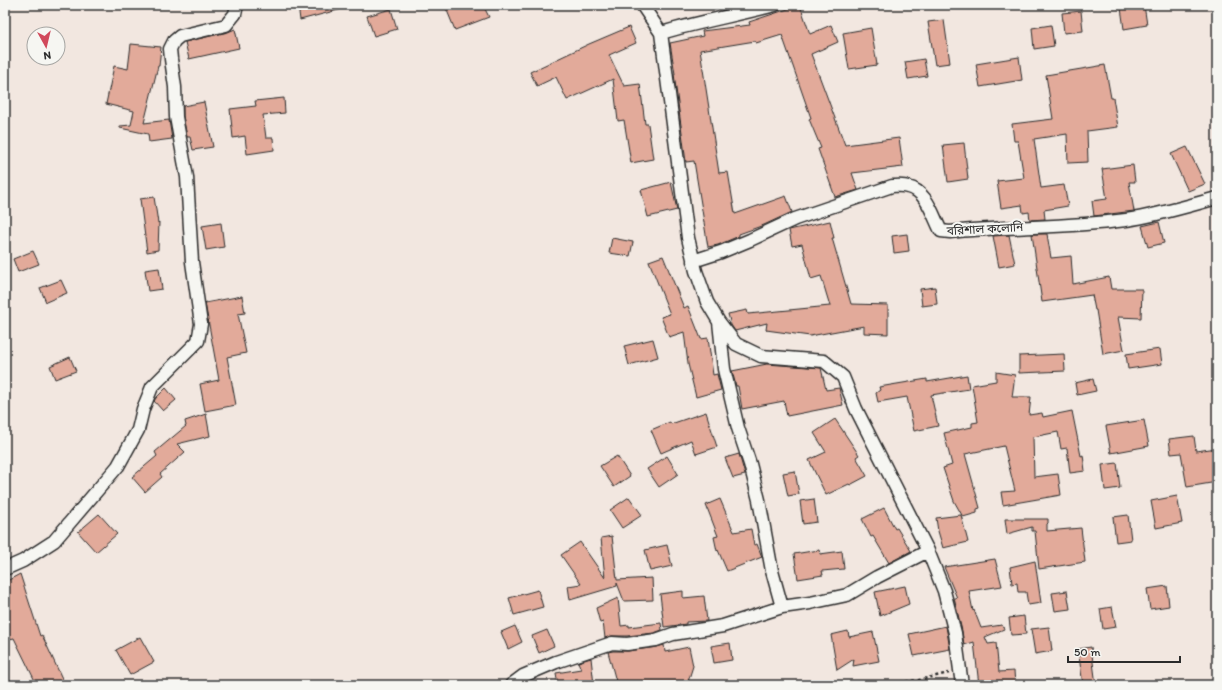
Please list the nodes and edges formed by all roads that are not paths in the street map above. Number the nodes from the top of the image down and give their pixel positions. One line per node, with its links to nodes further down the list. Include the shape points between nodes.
1 (237, 5): 9 (street, via 235,14 226,25 180,36 170,49 176,117 187,176 192,262 201,324 198,341 152,387 138,430 118,466 54,541)
2 (642, 5): 4 (street)
3 (775, 5): 4 (street)
4 (661, 33): 6 (street)
5 (1217, 198): 6 (street, বরিশাল কলোনি, via 1127,220 950,232 941,231 934,214 919,191 907,186 892,186 795,219 721,252)
6 (693, 260): 7 (street, via 707,302)
7 (719, 322): 8 (street, via 736,344 761,356 824,361 843,377 856,409); 10 (street, via 724,369 738,428 760,500 772,571)
8 (928, 550): 10 (street, via 847,595); 12 (street, via 944,591 955,633)
9 (5, 569)
10 (782, 606): 11 (street, via 723,626 673,634 656,640 627,644 612,643 556,662 523,676)
11 (511, 685)
12 (962, 685)

